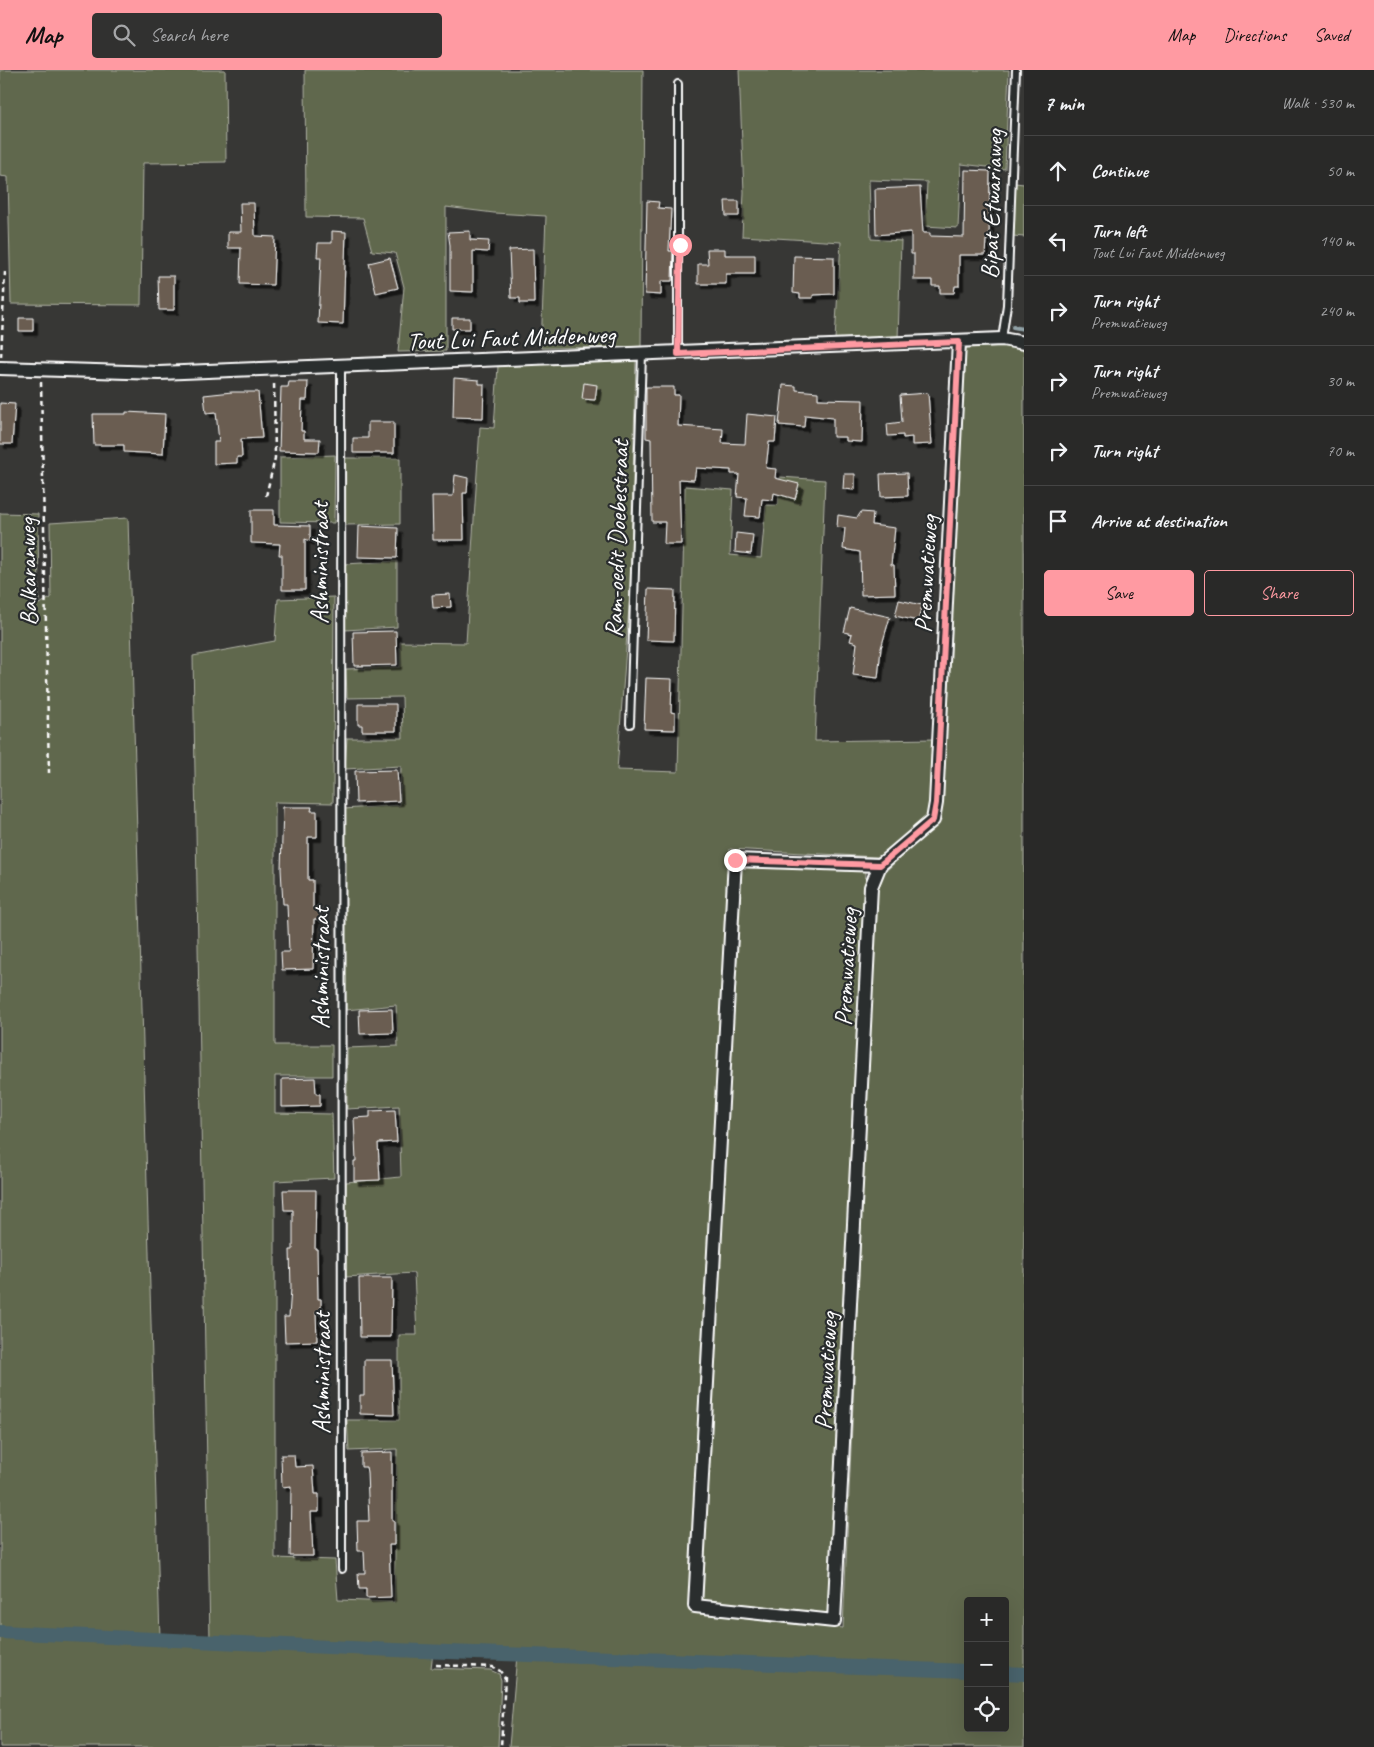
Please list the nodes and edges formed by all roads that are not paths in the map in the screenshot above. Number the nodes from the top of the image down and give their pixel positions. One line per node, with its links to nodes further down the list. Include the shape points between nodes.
1 (1016, 70): 3 (lane, Bipat Etwariaweg, via 1007,305)
2 (678, 84): 7 (lane)
3 (1002, 339): 4 (street, Tout Lui Faut Middenweg); 5 (street, Tout Lui Faut Middenweg)
4 (959, 342): 7 (street, Tout Lui Faut Middenweg); 11 (street, Premwatieweg, via 936,803 933,820)
5 (1024, 343)
6 (642, 354): 7 (street, Tout Lui Faut Middenweg); 8 (street, Tout Lui Faut Middenweg); 10 (lane, Ram-oedit Doebestraat)
7 (678, 354)
8 (341, 366): 9 (street, Tout Lui Faut Middenweg, via 159,373); 12 (lane, Ashministraat)
9 (0, 368)
10 (630, 724)
11 (880, 865): 11 (street, Premwatieweg, via 871,887 834,1620 695,1606 735,860)
12 (342, 1569)

